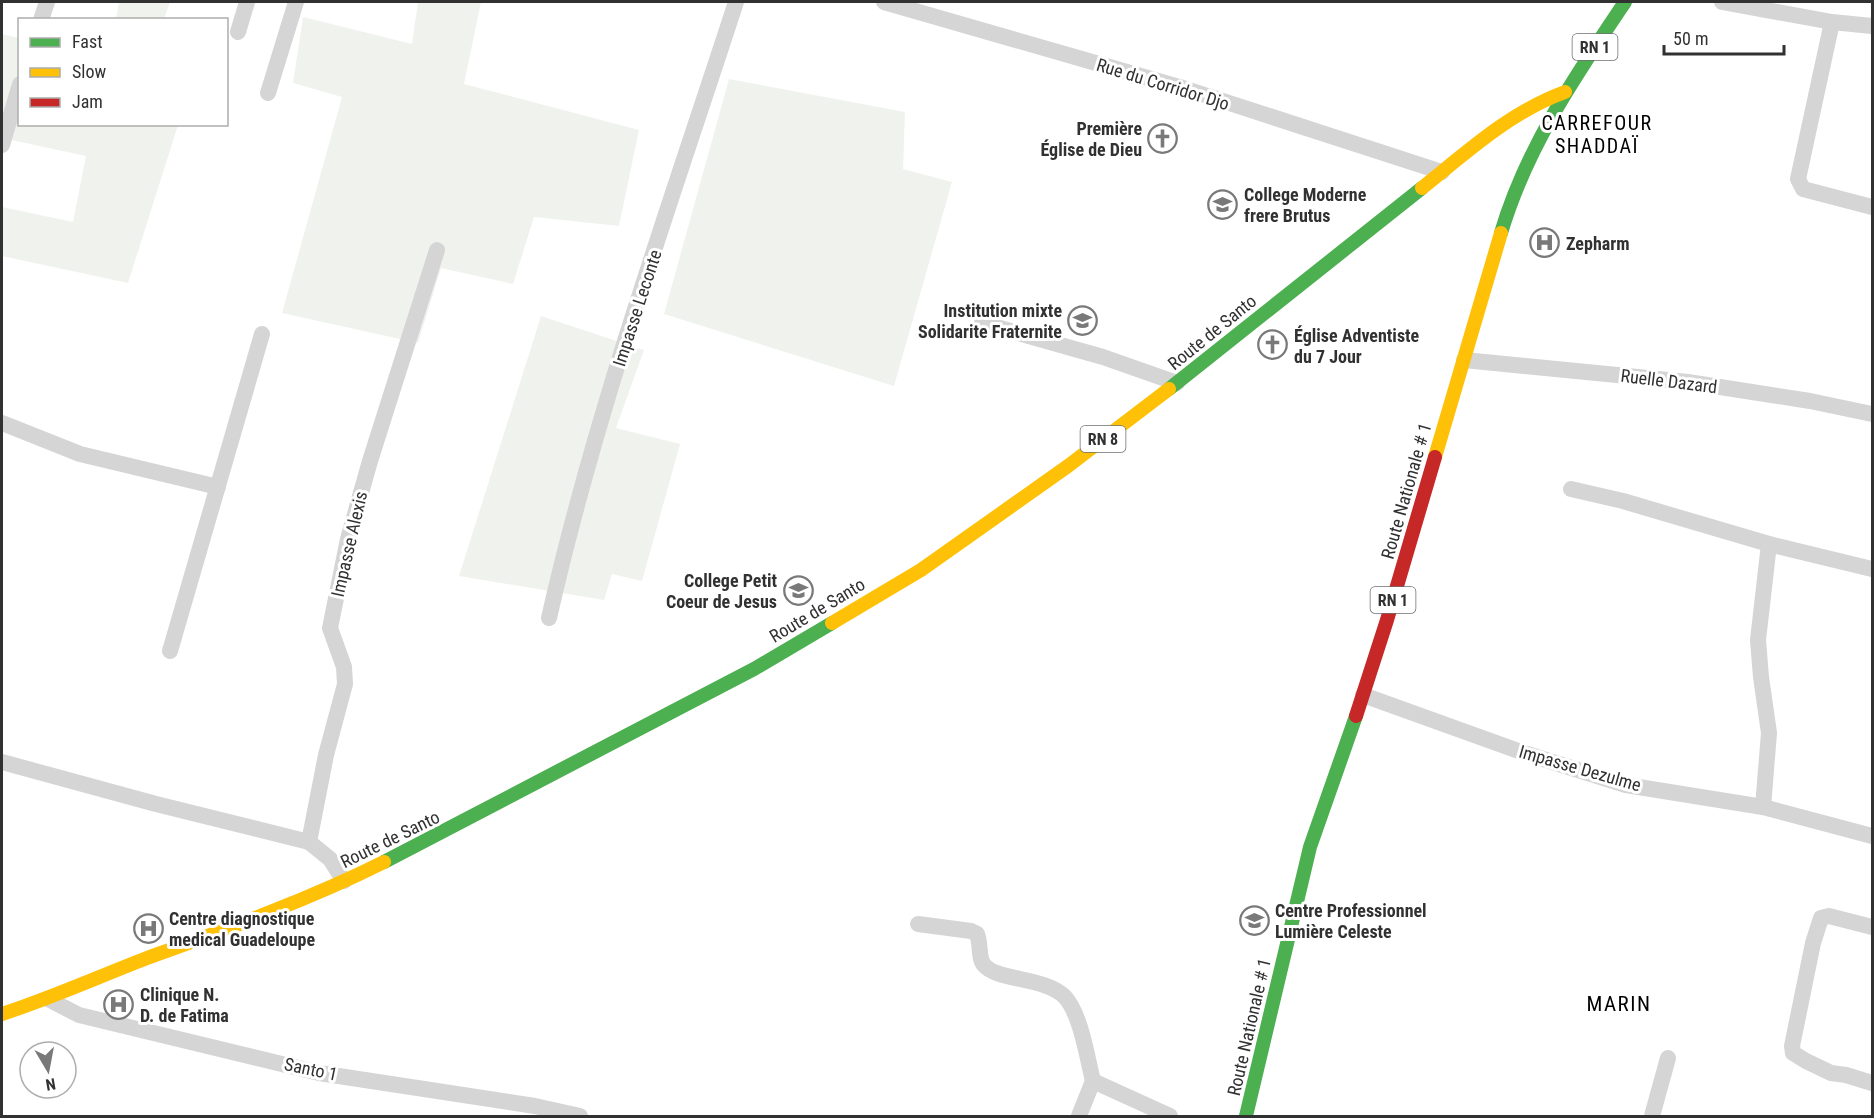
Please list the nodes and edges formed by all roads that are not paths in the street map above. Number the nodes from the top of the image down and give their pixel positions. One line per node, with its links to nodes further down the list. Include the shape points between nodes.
1 (46, 2): 8 (street)
2 (247, 2): 11 (street)
3 (296, 2): 14 (street)
4 (736, 2): 29 (street, Impasse Leconte, via 611,387)
5 (884, 2): 16 (street, Rue du Corridor Djo, via 1186,89)
6 (1625, 2): 13 (main road, Route Nationale # 1 / RN 1)
7 (1722, 2): 9 (street)
8 (42, 18)
9 (1832, 22): 10 (street); 17 (street, via 1798,179 1803,189)
10 (1872, 26)
11 (238, 32)
12 (18, 90): 15 (street)
13 (1565, 92): 16 (main road, Route de Santo / RN 8, via 1522,111); 21 (main road, Route Nationale # 1 / RN 1, via 1535,146 1504,222)
14 (268, 93)
15 (3, 136)
16 (1442, 172): 22 (main road, Route de Santo / RN 8)
17 (1872, 207)
18 (437, 250): 35 (street, Impasse Alexis, via 348,539 330,628 344,667 345,684)
19 (982, 322): 22 (street)
20 (262, 334): 25 (street)
21 (1464, 360): 23 (street, Ruelle Dazard, via 1688,382); 31 (main road, Route Nationale # 1 / RN 1)
22 (1177, 383): 36 (main road, Route de Santo / RN 8, via 911,575 754,669)
23 (1872, 414)
24 (2, 423): 25 (street, via 80,454)
25 (218, 487): 30 (street)
26 (1571, 489): 27 (street)
27 (1770, 544): 28 (street); 33 (street, via 1758,640 1770,733)
28 (1872, 569)
29 (549, 618)
30 (170, 651)
31 (1363, 695): 33 (street, Impasse Dezulme, via 1527,754 1626,784); 48 (main road, Route Nationale # 1 / RN 1, via 1310,847)
32 (2, 762): 35 (street)
33 (1763, 807): 34 (street, Impasse Dezulme)
34 (1872, 836)
35 (309, 842): 36 (street, via 330,859)
36 (344, 881): 39 (main road, Route de Santo / RN 8)
37 (918, 924): 42 (street, via 971,931 977,934 985,967 1057,990 1076,1015)
38 (1872, 927): 43 (street, via 1829,916 1821,918 1792,1046 1793,1053 1822,1069)
39 (48, 999): 40 (main road, Route de Santo / RN 8); 44 (street, Santo 1, via 79,1014 319,1073)
40 (2, 1014)
41 (1668, 1058): 49 (street)
42 (1093, 1081): 46 (street); 47 (street)
43 (1872, 1083)
44 (534, 1111): 45 (street, Santo 1)
45 (580, 1116)
46 (1079, 1116)
47 (1170, 1116)
48 (1246, 1116)
49 (1652, 1116)

